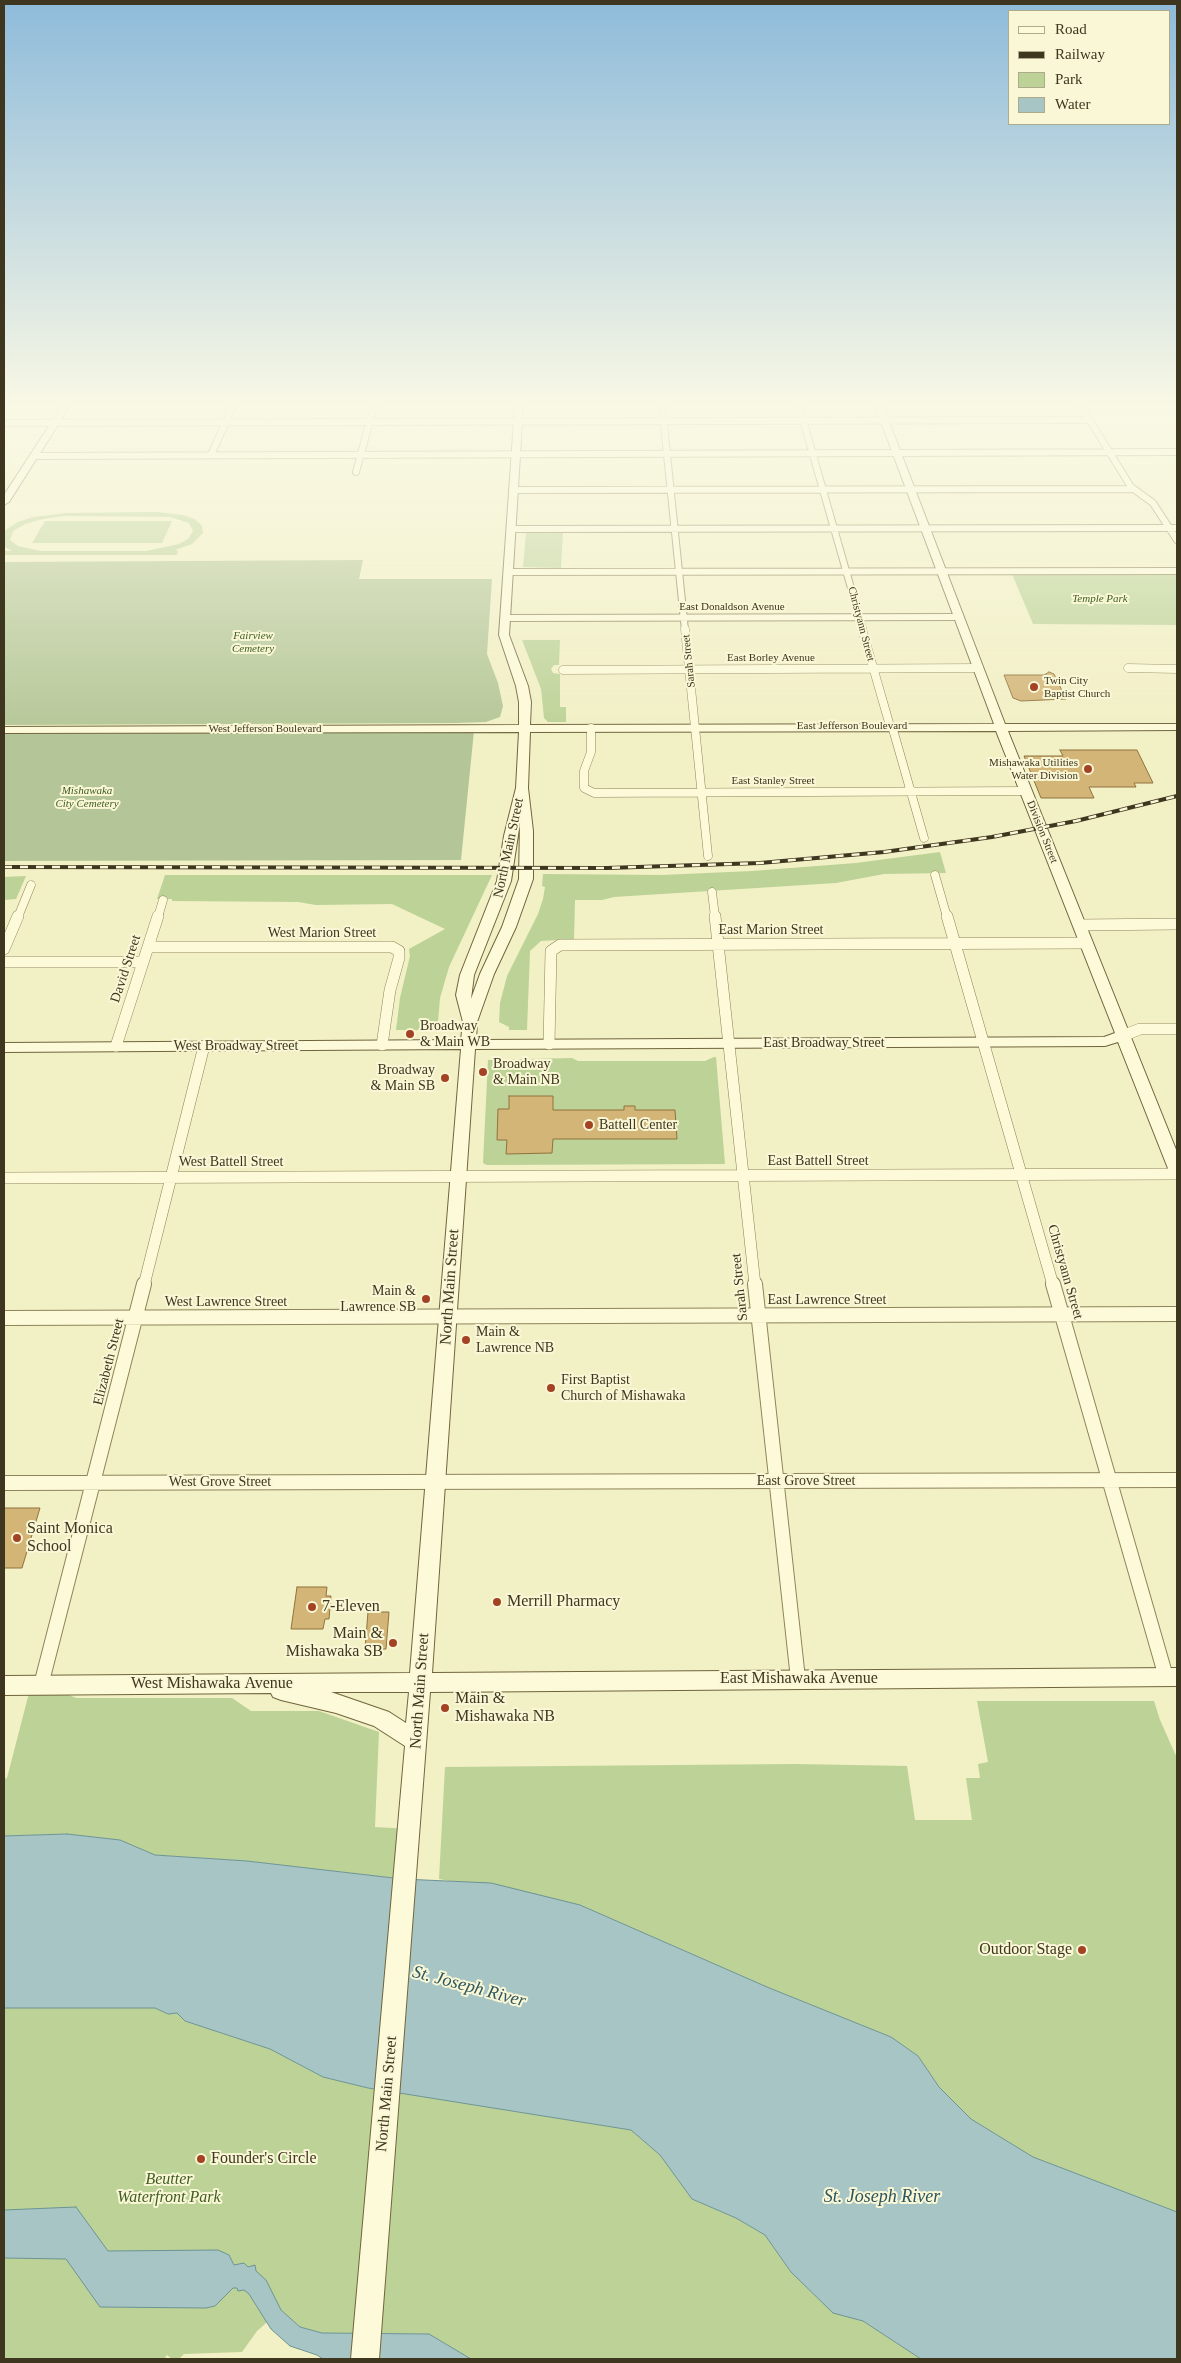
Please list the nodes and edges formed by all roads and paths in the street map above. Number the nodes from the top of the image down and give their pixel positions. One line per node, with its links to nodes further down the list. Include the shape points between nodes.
1 (512, 516): 9 (street, North Main Street)
2 (674, 516): 10 (street, Sarah Street)
3 (831, 516): 6 (street, Christyann Street)
4 (921, 516): 7 (street, Division Street)
5 (1164, 516): 8 (street)
6 (834, 528): 7 (street); 10 (street); 12 (street, Christyann Street)
7 (926, 528): 8 (street); 13 (street, Division Street)
8 (1173, 528): 11 (street)
9 (512, 529): 10 (street); 16 (street, North Main Street)
10 (675, 529): 14 (street, Sarah Street)
11 (1177, 540)
12 (846, 570): 13 (street); 14 (street); 20 (street, Christyann Street)
13 (942, 570): 15 (street); 17 (street, Division Street)
14 (679, 571): 16 (street); 19 (street, Sarah Street)
15 (1177, 571)
16 (508, 572): 18 (street, North Main Street)
17 (960, 617): 20 (street, East Donaldson Avenue); 21 (street, Division Street)
18 (504, 618): 19 (street, East Donaldson Avenue); 31 (street, North Main Street, via 504,635 522,686)
19 (684, 618): 20 (street, East Donaldson Avenue); 26 (street, Sarah Street)
20 (859, 618): 23 (street, Christyann Street)
21 (979, 668): 23 (street, East Borley Avenue); 28 (street, Division Street)
22 (1128, 668): 24 (street)
23 (873, 669): 26 (street, East Borley Avenue); 27 (street, Christyann Street)
24 (1177, 669)
25 (563, 670): 26 (street, East Borley Avenue)
26 (690, 670): 30 (street, Sarah Street)
27 (891, 726): 28 (street, East Jefferson Boulevard); 30 (street, East Jefferson Boulevard); 36 (street, Christyann Street)
28 (1001, 726): 29 (street, East Jefferson Boulevard); 35 (street, Division Street)
29 (1177, 726)
30 (695, 727): 32 (street, East Jefferson Boulevard); 37 (street, Sarah Street)
31 (527, 728): 32 (street, East Jefferson Boulevard); 33 (street, West Jefferson Boulevard); 34 (street, North Main Street)
32 (591, 728): 37 (street, East Stanley Street, via 591,752 584,771 584,788 588,792)
33 (4, 730)
34 (522, 788): 53 (street, North Main Street, via 510,836 504,881 467,975 464,995); 53 (street, North Main Street, via 527,832 526,879)
35 (1025, 791): 36 (street, East Stanley Street); 45 (street, Division Street)
36 (911, 792): 37 (street, East Stanley Street); 38 (street, Christyann Street)
37 (702, 793): 39 (street, Sarah Street)
38 (924, 838)
39 (708, 856)
40 (935, 875): 46 (street, Christyann Street)
41 (32, 885): 50 (street)
42 (712, 892): 48 (street, Sarah Street)
43 (163, 900): 49 (street, David Street)
44 (1177, 924): 45 (street)
45 (1080, 925): 47 (street, Division Street)
46 (954, 943): 47 (street, East Marion Street); 48 (street, East Marion Street); 56 (street, Christyann Street)
47 (1087, 943): 55 (street, Division Street)
48 (717, 944): 57 (street, Sarah Street); 58 (street, East Marion Street, via 556,946 552,951)
49 (148, 947): 52 (street, David Street); 59 (street, West Marion Street, via 392,948 399,952 399,958 390,990)
50 (4, 949)
51 (4, 962): 52 (street)
52 (142, 962): 62 (street, David Street)
53 (470, 1022): 60 (street, North Main Street)
54 (1177, 1029): 55 (street, East Broadway Street, via 1140,1029)
55 (1122, 1036): 56 (street, East Broadway Street, via 1105,1041); 64 (street, Division Street)
56 (983, 1042): 57 (street, East Broadway Street); 67 (street, Christyann Street)
57 (728, 1043): 58 (street, East Broadway Street); 66 (street, Sarah Street)
58 (549, 1044): 60 (street, East Broadway Street)
59 (382, 1045): 60 (street, West Broadway Street); 63 (street, West Broadway Street)
60 (468, 1045): 69 (street, North Main Street)
61 (4, 1046): 62 (street, West Broadway Street)
62 (116, 1046): 63 (street, West Broadway Street)
63 (204, 1046): 68 (street, Elizabeth Street)
64 (1172, 1145): 65 (street, Division Street)
65 (1177, 1173): 67 (street, East Battell Street)
66 (742, 1176): 67 (street, East Battell Street); 69 (street, East Battell Street); 74 (street, Sarah Street)
67 (1022, 1176): 71 (street, Christyann Street)
68 (170, 1177): 69 (street, West Battell Street); 70 (street, West Battell Street); 75 (street, Elizabeth Street)
69 (458, 1177): 73 (street, North Main Street)
70 (4, 1178)
71 (1061, 1314): 72 (street, East Lawrence Street); 74 (street, East Lawrence Street); 77 (street, Christyann Street)
72 (1177, 1314)
73 (448, 1316): 74 (street, East Lawrence Street); 75 (street, West Lawrence Street); 81 (street, North Main Street)
74 (758, 1316): 79 (street, Sarah Street)
75 (135, 1317): 76 (street, West Lawrence Street); 80 (street, Elizabeth Street)
76 (4, 1318)
77 (1109, 1480): 78 (street, East Grove Street); 79 (street, East Grove Street); 83 (street, Christyann Street)
78 (1177, 1480)
79 (776, 1481): 81 (street, East Grove Street); 84 (street, Sarah Street)
80 (94, 1482): 81 (street, West Grove Street); 82 (street, West Grove Street); 88 (street, Elizabeth Street)
81 (435, 1482): 85 (street, North Main Street)
82 (4, 1483)
83 (1172, 1677): 84 (street, East Mishawaka Avenue)
84 (798, 1680): 85 (street, East Mishawaka Avenue)
85 (420, 1682): 86 (street, West Mishawaka Avenue); 89 (street, North Main Street)
86 (259, 1684): 88 (street, West Mishawaka Avenue); 89 (street, via 382,1718)
87 (4, 1685): 88 (street, West Mishawaka Avenue)
88 (41, 1685)
89 (416, 1741): 90 (street, North Main Street)
90 (383, 2140): 91 (street, North Main Street)
91 (370, 2292): 92 (street, North Main Street)
92 (364, 2359)

